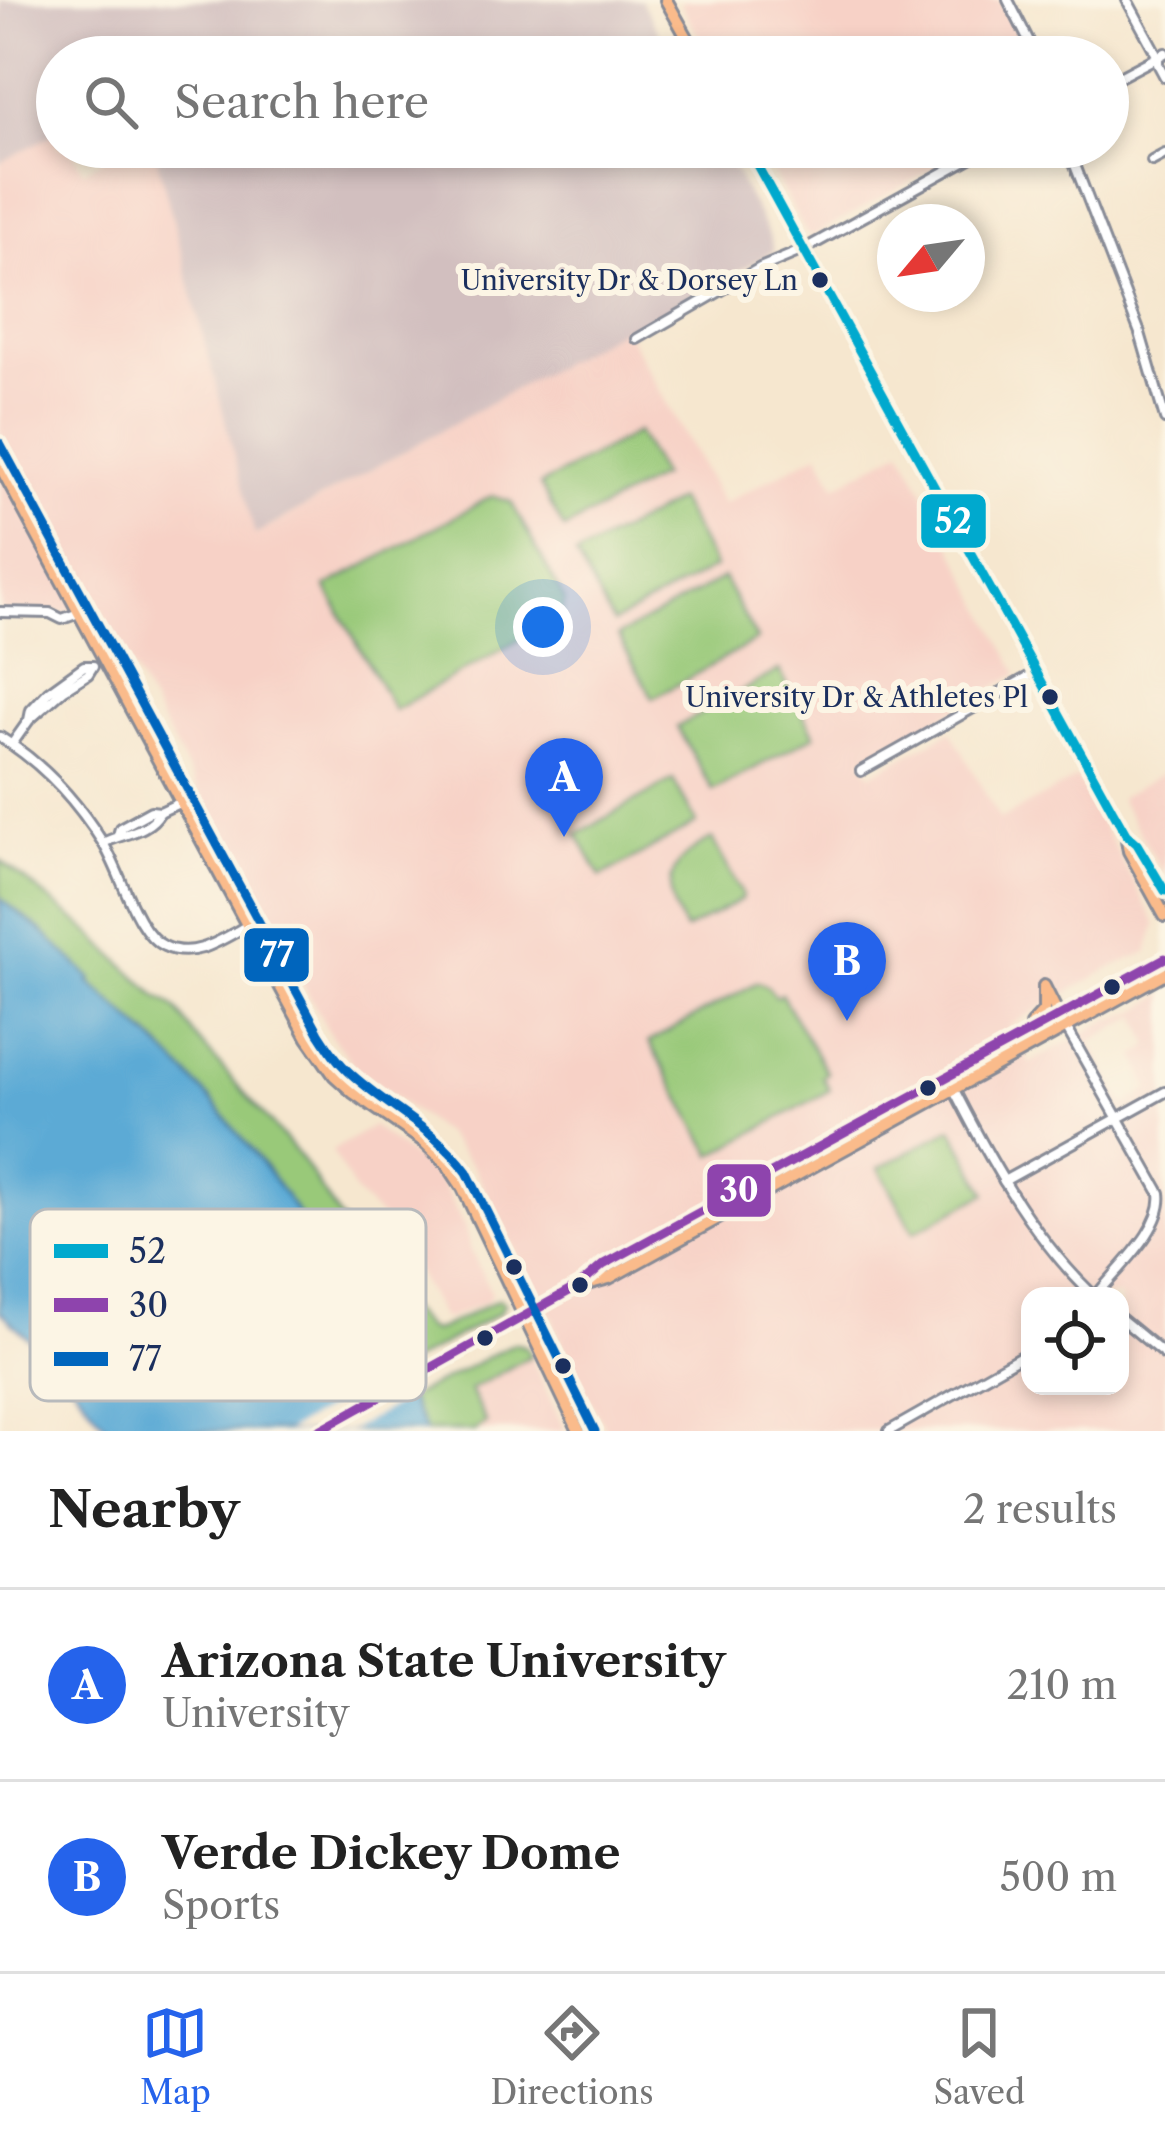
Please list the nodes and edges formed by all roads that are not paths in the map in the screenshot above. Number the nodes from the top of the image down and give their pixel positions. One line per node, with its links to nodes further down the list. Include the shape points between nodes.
1 (667, 0): 4 (main road)
2 (1008, 0): 5 (street)
3 (1126, 0): 6 (street)
4 (687, 36)
5 (1026, 36)
6 (1161, 55): 7 (street); 8 (street)
7 (1129, 72)
8 (1165, 77)
9 (1165, 154): 10 (street)
10 (1152, 161)
11 (758, 168): 14 (main road)
12 (952, 168): 14 (street)
13 (1076, 168): 16 (street)
14 (803, 250): 15 (street); 22 (main road)
15 (637, 339)
16 (1165, 419)
17 (0, 442): 21 (main road)
18 (0, 466): 20 (main road)
19 (0, 612): 20 (street, via 62,619)
20 (79, 613): 21 (main road)
21 (105, 660): 24 (street); 26 (main road); 31 (main road)
22 (1037, 672): 25 (street); 27 (main road)
23 (0, 737): 24 (street)
24 (12, 744): 28 (street, via 63,790)
25 (861, 770)
26 (181, 802): 28 (street); 31 (main road)
27 (1126, 834): 29 (main road); 30 (main road)
28 (103, 843): 31 (street, via 141,924 160,944 198,950)
29 (1165, 891)
30 (1165, 916)
31 (253, 922): 48 (main road, via 334,1075 455,1176)
32 (1165, 958): 35 (main road)
33 (1165, 973): 37 (main road)
34 (1044, 986): 35 (main road, via 1065,1000); 36 (main road); 38 (main road, via 1044,1011)
35 (1108, 987): 36 (main road)
36 (1060, 1014): 38 (main road); 39 (main road)
37 (1066, 1026): 39 (main road); 43 (street)
38 (1018, 1036): 40 (main road)
39 (1014, 1056): 41 (main road)
40 (947, 1076): 41 (street); 45 (main road, via 602,1265)
41 (953, 1089): 44 (street); 45 (main road, via 609,1278)
42 (1165, 1092): 43 (street)
43 (1118, 1118): 44 (street); 47 (street, via 1162,1207)
44 (1004, 1180): 46 (street, via 1048,1247)
45 (580, 1286): 48 (main road)
46 (1086, 1287)
47 (1102, 1287)
48 (529, 1313): 52 (main road); 55 (main road); 56 (main road)
49 (1129, 1325): 50 (street)
50 (1165, 1355)
51 (1021, 1357): 57 (street)
52 (426, 1371)
53 (372, 1401): 54 (main road)
54 (318, 1431)
55 (579, 1431)
56 (595, 1431)
57 (889, 1431)

